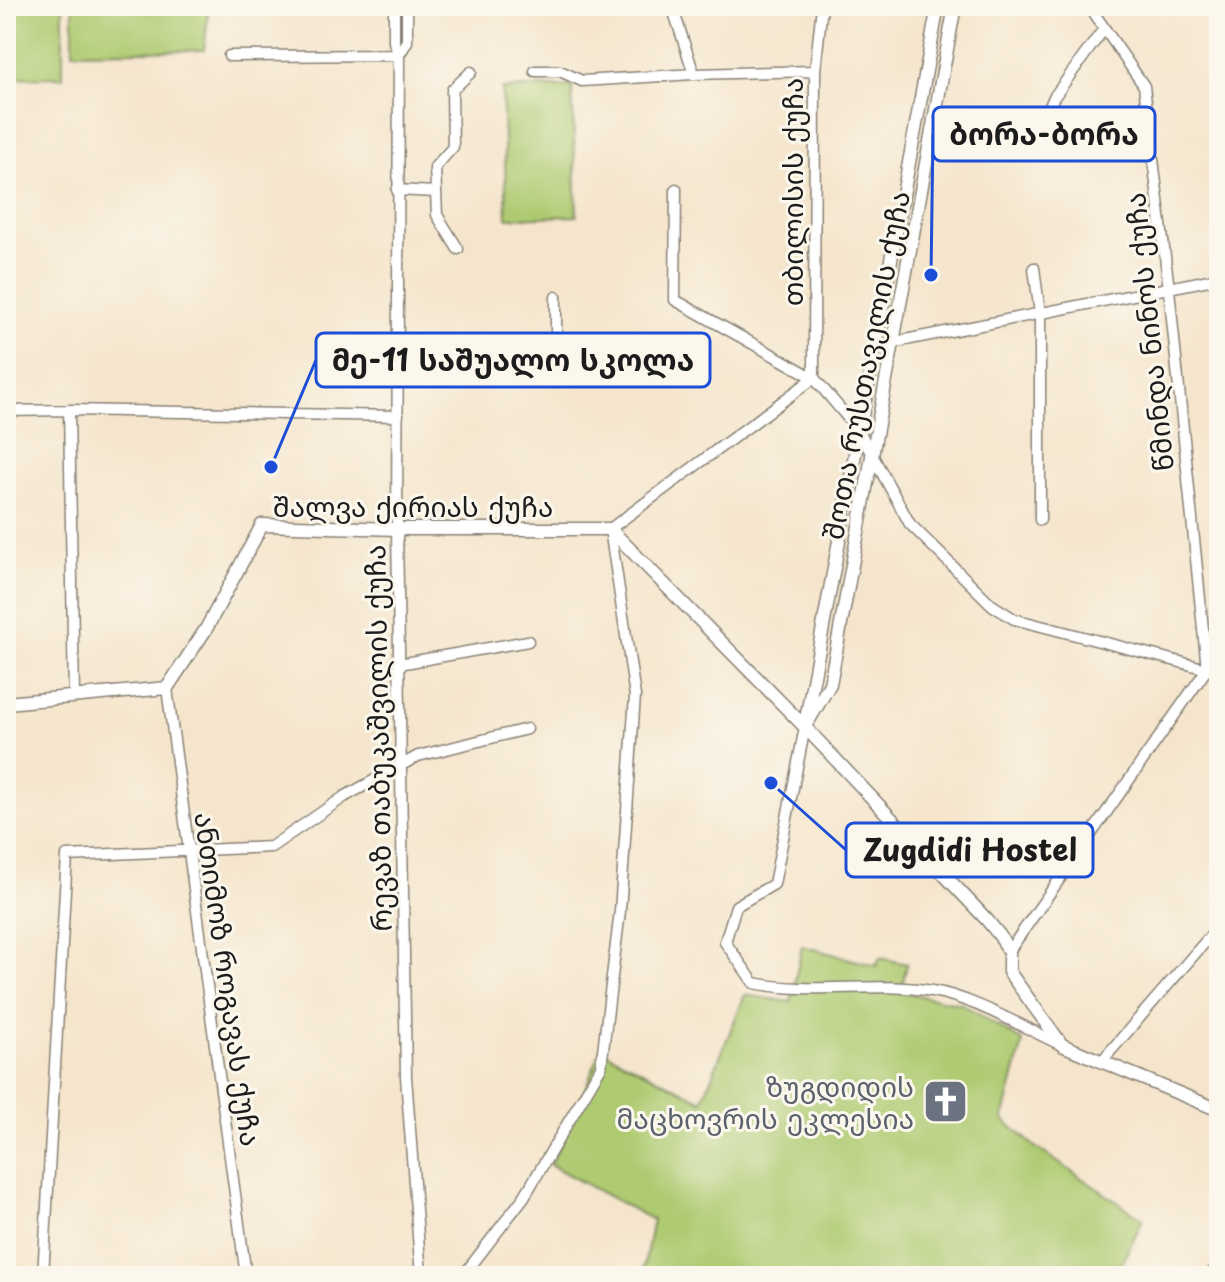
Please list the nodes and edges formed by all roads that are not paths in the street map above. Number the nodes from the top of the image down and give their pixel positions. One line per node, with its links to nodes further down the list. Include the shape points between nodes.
1 (394, 6): 9 (street, რევაზ თაბუკაშვილის ქუჩა)
2 (407, 6): 9 (street, რევაზ თაბუკაშვილის ქუჩა, via 407,42)
3 (672, 6): 14 (street)
4 (822, 6): 12 (street, თბილისის ქუჩა)
5 (938, 6): 26 (street, შოთა რუსთაველის ქუჩა)
6 (955, 6): 25 (street, შოთა რუსთაველის ქუჩა)
7 (1089, 6): 8 (street, წმინდა ნინოს ქუჩა)
8 (1103, 30): 15 (street); 22 (street, წმინდა ნინოს ქუჩა, via 1144,86)
9 (399, 55): 10 (street); 17 (street, რევაზ თაბუკაშვილის ქუჩა)
10 (229, 56)
11 (535, 71): 14 (street, via 560,71 582,81)
12 (815, 71): 14 (street); 28 (street, თბილისის ქუჩა)
13 (471, 72): 18 (street, via 452,90 453,147 435,167)
14 (694, 74)
15 (1045, 117)
16 (676, 189): 28 (street, via 675,300)
17 (397, 190): 18 (street); 27 (street, რევაზ თაბუკაშვილის ქუჩა)
18 (435, 192): 19 (street, via 437,215)
19 (458, 249)
20 (1034, 268): 24 (street)
21 (1219, 278): 22 (street)
22 (1169, 289): 24 (street); 40 (street, წმინდა ნინოს ქუჩა)
23 (556, 297): 27 (street, via 556,382)
24 (1040, 314): 25 (street); 34 (street)
25 (893, 343): 26 (street); 33 (street, შოთა რუსთაველის ქუჩა)
26 (875, 346): 32 (street, შოთა რუსთაველის ქუჩა)
27 (397, 376): 31 (street, რევაზ თაბუკაშვილის ქუჩა)
28 (814, 378): 32 (street); 36 (street)
29 (69, 410): 30 (street); 31 (street); 42 (street)
30 (6, 411)
31 (398, 416): 35 (street, რევაზ თაბუკაშვილის ქუჩა)
32 (859, 431): 33 (street); 44 (street, შოთა რუსთაველის ქუჩა)
33 (871, 454): 40 (street, via 910,524 992,605 1014,619); 44 (street, შოთა რუსთაველის ქუჩა, via 830,684)
34 (1040, 520)
35 (397, 529): 36 (street, შალვა ქირიას ქუჩა); 39 (street, რევაზ თაბუკაშვილის ქუჩა); 41 (street, შალვა ქირიას ქუჩა, via 262,525)
36 (610, 529): 44 (street); 57 (street, via 635,696 620,911 601,1067 524,1197)
37 (528, 641): 39 (street)
38 (1219, 660): 40 (street)
39 (399, 664): 46 (street, რევაზ თაბუკაშვილის ქუჩა)
40 (1207, 669): 49 (street)
41 (167, 688): 42 (street); 47 (street, ანთიმოზ როგავას ქუჩა)
42 (74, 697): 43 (street)
43 (6, 703)
44 (805, 727): 49 (street, via 987,920); 50 (street, შოთა რუსთაველის ქუჩა, via 774,884 736,906 725,942 754,983 794,989 933,991)
45 (527, 729): 46 (street)
46 (401, 764): 47 (street, via 271,847); 56 (street, რევაზ თაბუკაშვილის ქუჩა, via 406,1077)
47 (187, 852): 54 (street, via 67,856); 55 (street, ანთიმოზ როგავას ქუჩა)
48 (1219, 926): 51 (street)
49 (1009, 951): 50 (street, via 1009,972)
50 (1062, 1045): 51 (street)
51 (1101, 1062): 52 (street)
52 (1219, 1110)
53 (1219, 1268): 58 (street)
54 (43, 1276)
55 (246, 1276)
56 (421, 1276)
57 (463, 1276)
58 (1209, 1276)

